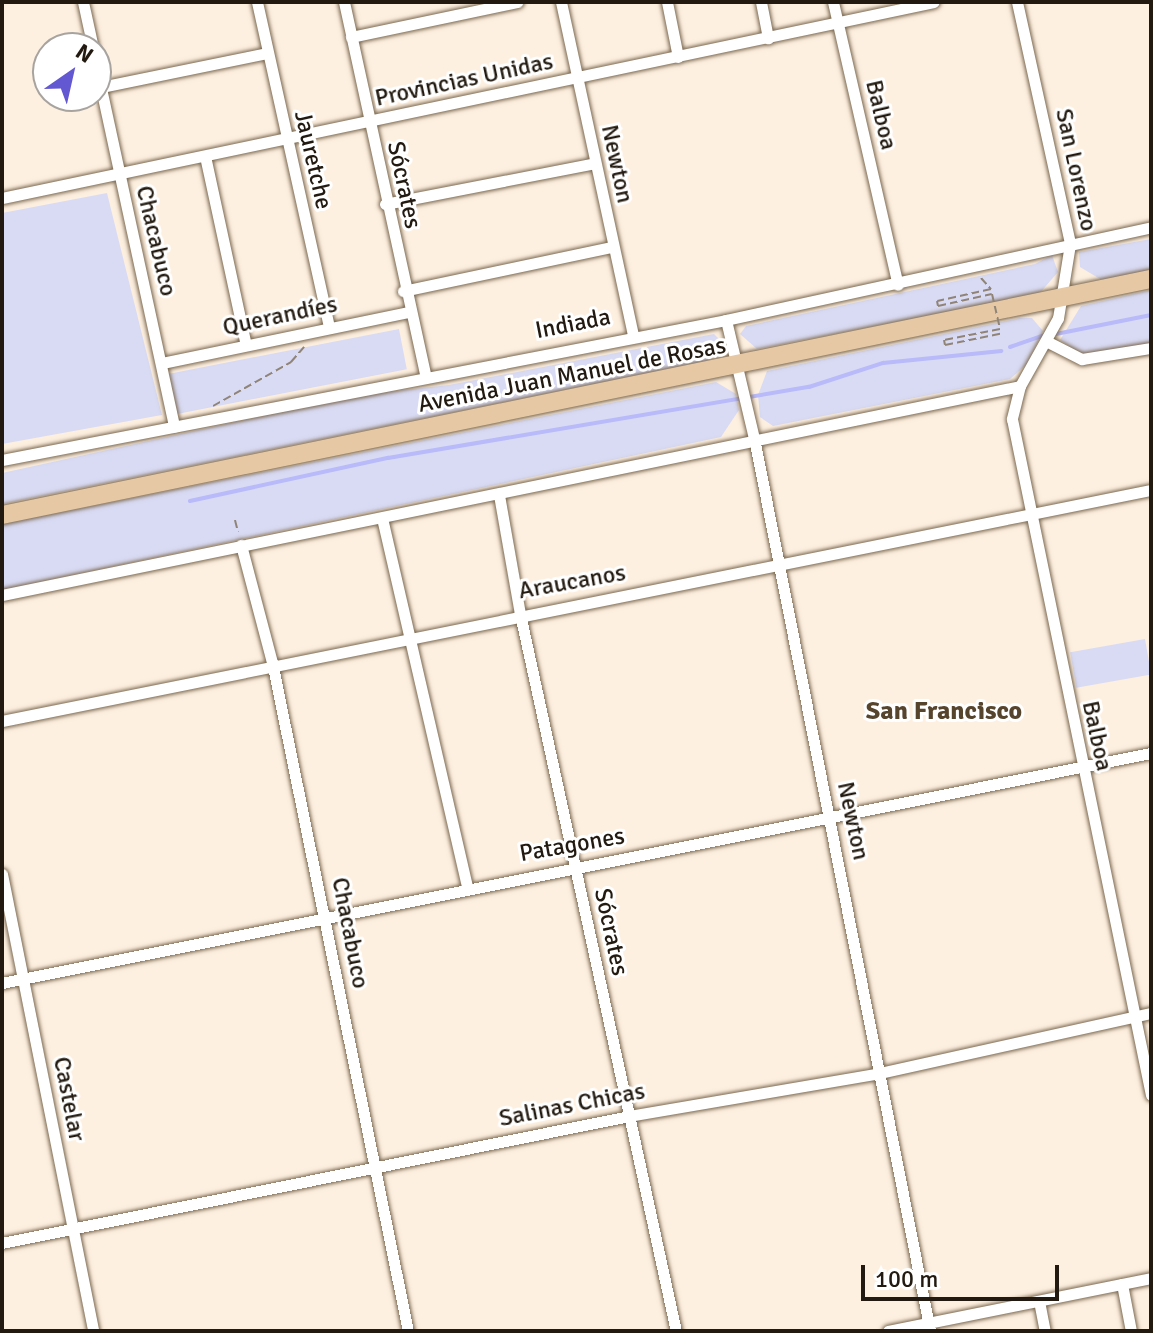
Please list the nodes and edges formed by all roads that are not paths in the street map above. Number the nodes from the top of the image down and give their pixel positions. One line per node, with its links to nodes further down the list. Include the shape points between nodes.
1 (86, 2): 12 (street)
2 (257, 2): 15 (street, Jauretche)
3 (344, 2): 13 (street, Sócrates)
4 (517, 2): 13 (street)
5 (561, 2): 17 (street, Newton)
6 (667, 2): 16 (street)
7 (761, 2): 14 (street)
8 (833, 2): 11 (street, Balboa)
9 (934, 2): 11 (street, Provincias Unidas)
10 (1017, 2): 28 (street, San Lorenzo)
11 (837, 23): 14 (street, Provincias Unidas); 31 (street, Balboa)
12 (91, 32)
13 (351, 37): 20 (street, Sócrates)
14 (768, 38): 16 (street, Provincias Unidas)
15 (267, 53): 18 (street); 21 (street, Jauretche)
16 (678, 57): 17 (street, Provincias Unidas)
17 (577, 79): 20 (street, Provincias Unidas); 23 (street, Newton)
18 (112, 85)
19 (106, 112): 24 (street, Chacabuco)
20 (368, 122): 21 (street, Provincias Unidas); 26 (street, Sócrates)
21 (285, 139): 22 (street, Provincias Unidas); 36 (street, Jauretche)
22 (205, 156): 24 (street, Provincias Unidas); 39 (street)
23 (595, 163): 26 (street); 29 (street, Newton)
24 (118, 174): 25 (street, Provincias Unidas); 41 (street, Chacabuco)
25 (2, 198)
26 (385, 204): 32 (street, Sócrates)
27 (1151, 227): 28 (street, Indiada)
28 (1070, 244): 31 (street, Indiada); 33 (street, San Lorenzo)
29 (612, 247): 32 (street); 37 (street, Newton)
30 (1151, 279): 33 (main road, Avenida Juan Manuel de Rosas)
31 (898, 285): 35 (street, Indiada)
32 (403, 291): 34 (street, Sócrates)
33 (1064, 297): 38 (street, San Lorenzo); 42 (main road, Avenida Juan Manuel de Rosas)
34 (408, 312): 36 (street, Querandíes); 43 (street, Sócrates)
35 (726, 320): 37 (street, Indiada); 42 (street, Newton)
36 (324, 329): 39 (street, Querandíes)
37 (633, 335): 43 (street, Indiada)
38 (1048, 342): 40 (street, via 1082,359); 44 (street, San Lorenzo)
39 (246, 345): 41 (street, Querandíes)
40 (1151, 348)
41 (162, 363): 45 (street, Chacabuco)
42 (739, 366): 46 (street, Newton); 50 (main road, Avenida Juan Manuel de Rosas)
43 (425, 375): 45 (street, Indiada)
44 (1020, 386): 46 (street); 51 (street, Balboa, via 1012,419)
45 (174, 427): 47 (street, Indiada)
46 (754, 438): 49 (street); 54 (street, Newton)
47 (2, 460)
48 (1151, 490): 51 (street, Araucanos)
49 (499, 495): 52 (street); 56 (street, Sócrates)
50 (2, 515)
51 (1029, 515): 54 (street, Araucanos); 61 (street, Balboa)
52 (382, 518): 53 (street); 57 (street)
53 (241, 545): 55 (street); 58 (street, Chacabuco)
54 (777, 567): 56 (street, Araucanos); 62 (street, Newton)
55 (2, 595)
56 (520, 614): 57 (street, Araucanos); 63 (street, Sócrates)
57 (410, 636): 58 (street, Araucanos); 65 (street)
58 (272, 662): 59 (street, Araucanos); 66 (street, Chacabuco)
59 (2, 721)
60 (1151, 753): 61 (street, Patagones)
61 (1081, 768): 62 (street, Patagones); 70 (street, Balboa)
62 (831, 821): 63 (street, Patagones); 71 (street, Newton)
63 (574, 866): 65 (street, Patagones); 73 (street, Sócrates)
64 (2, 874): 67 (street, Castelar)
65 (467, 887): 66 (street, Patagones)
66 (325, 915): 67 (street, Patagones); 74 (street, Chacabuco)
67 (23, 978): 68 (street, Patagones); 75 (street, Castelar)
68 (2, 983)
69 (1151, 1013): 70 (street, Salinas Chicas)
70 (1134, 1017): 71 (street, Salinas Chicas); 72 (street, Balboa)
71 (880, 1073): 73 (street, Salinas Chicas); 80 (street, Newton)
72 (1151, 1095)
73 (629, 1116): 74 (street, Salinas Chicas); 83 (street, Sócrates)
74 (373, 1167): 75 (street, Salinas Chicas); 82 (street, Chacabuco)
75 (72, 1229): 76 (street, Salinas Chicas); 81 (street, Castelar)
76 (2, 1243)
77 (1151, 1278): 78 (street)
78 (1122, 1284): 79 (street); 86 (street)
79 (1039, 1301): 80 (street); 85 (street)
80 (929, 1327): 84 (street)
81 (93, 1331)
82 (408, 1331)
83 (676, 1331)
84 (888, 1331)
85 (1045, 1331)
86 (1131, 1331)

